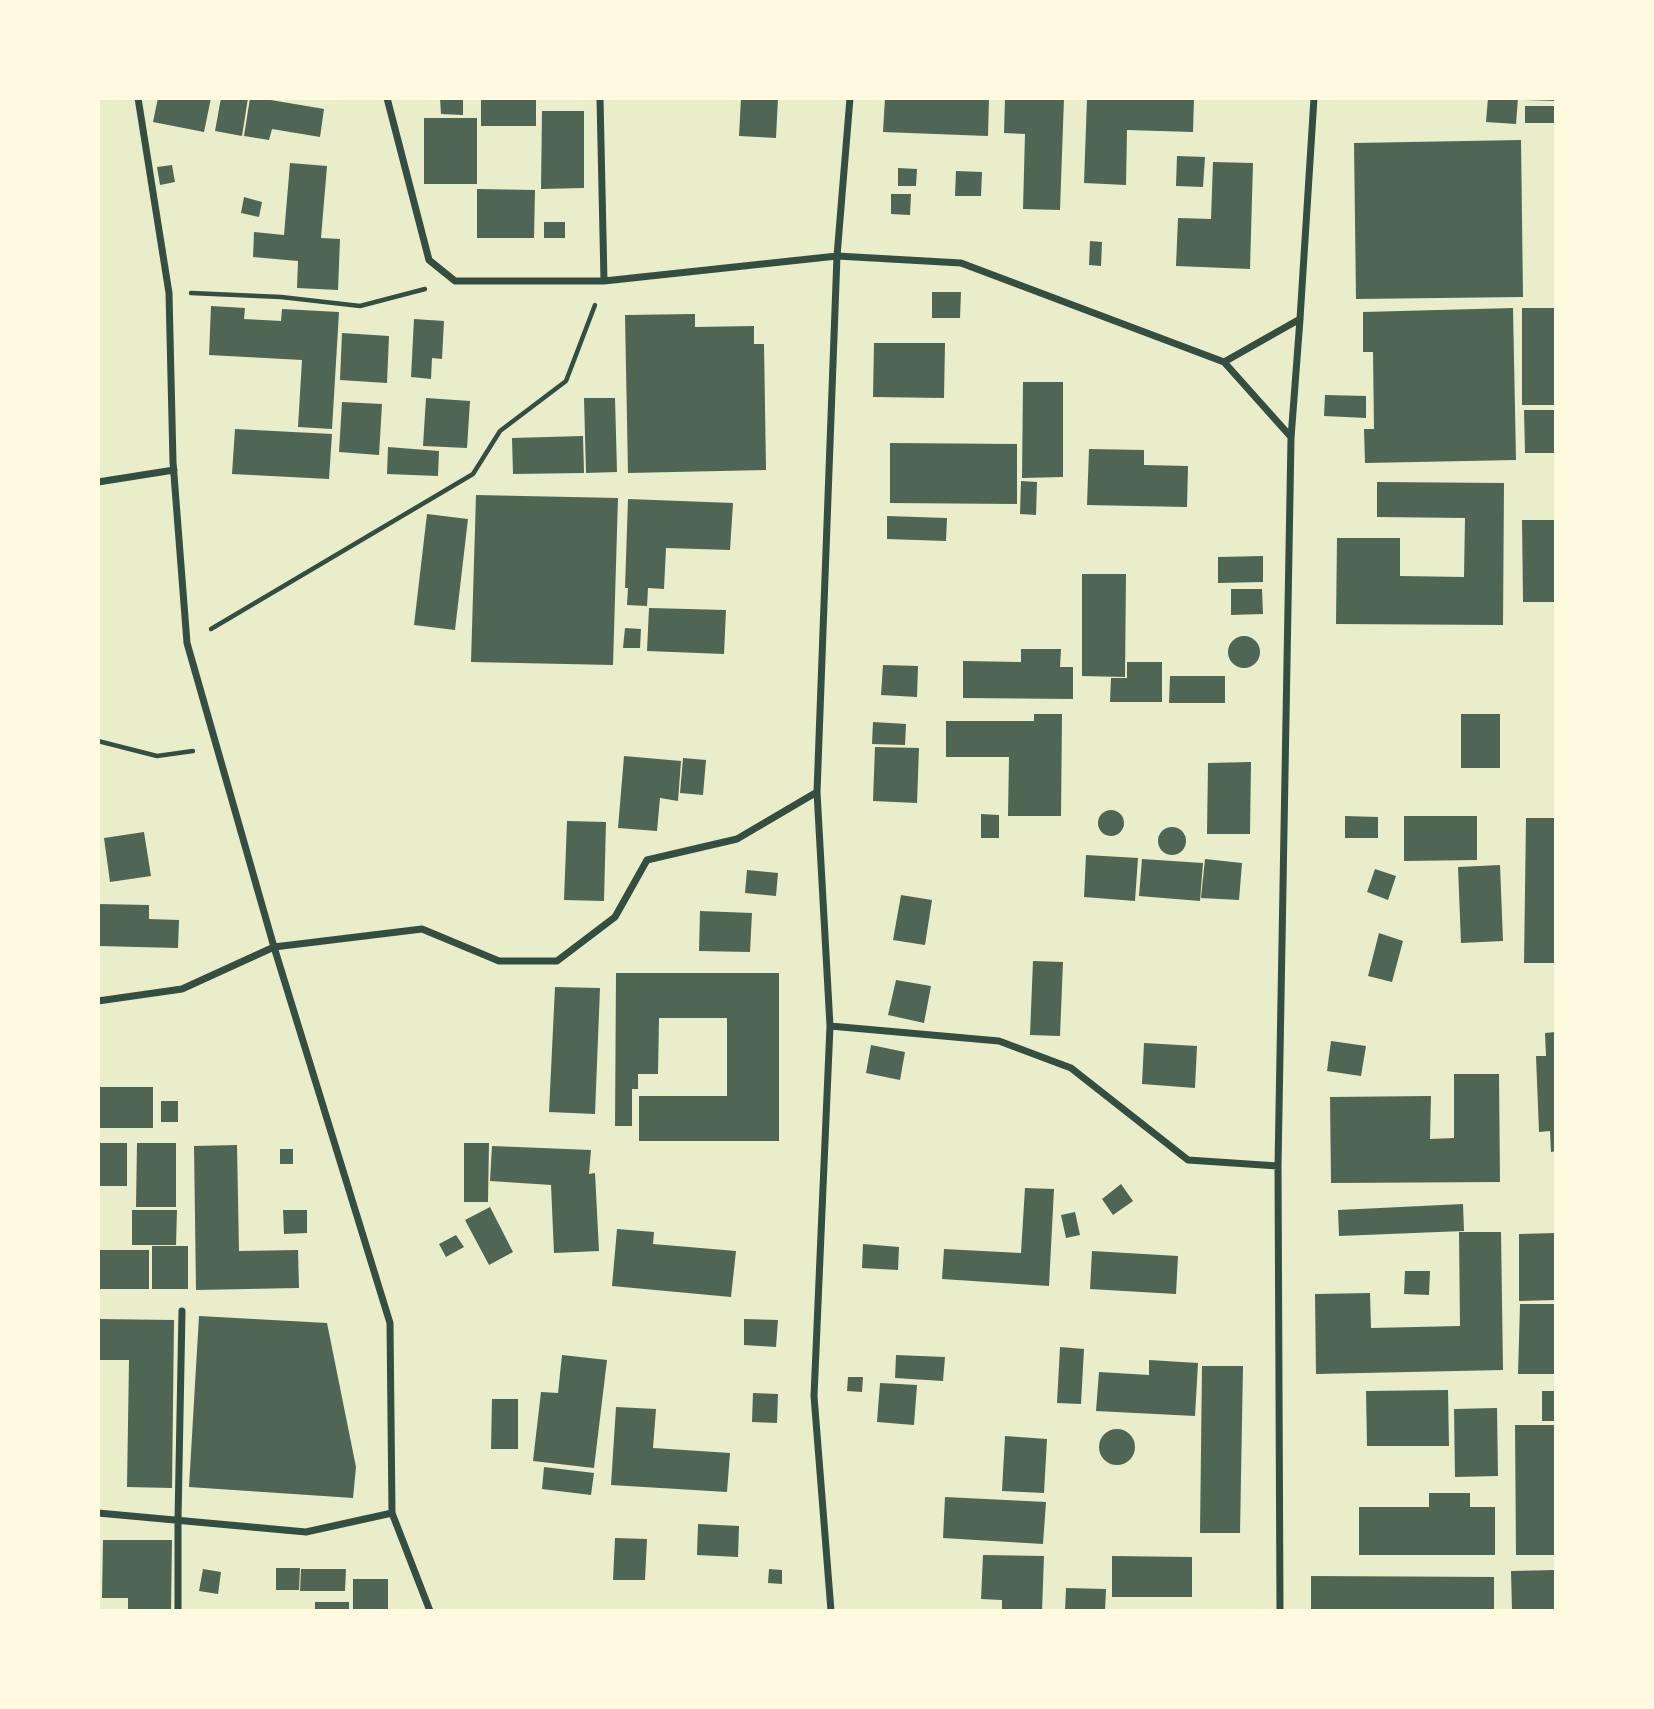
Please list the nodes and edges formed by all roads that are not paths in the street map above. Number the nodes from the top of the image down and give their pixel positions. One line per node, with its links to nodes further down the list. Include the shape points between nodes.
1 (138, 98): 11 (street, via 169,293)
2 (387, 98): 7 (street, via 429,260 456,281)
3 (600, 98): 7 (street)
4 (850, 98): 6 (street)
5 (1314, 98): 8 (street)
6 (836, 257): 7 (street); 9 (street, via 961,262); 13 (street)
7 (604, 281)
8 (1300, 319): 9 (street); 10 (street)
9 (1224, 362): 10 (street)
10 (1291, 438): 17 (street)
11 (174, 470): 12 (street); 14 (street, via 187,643)
12 (98, 482)
13 (817, 792): 14 (street, via 737,839 647,860 615,917 556,961 499,961 422,929); 16 (street)
14 (274, 947): 15 (street, via 181,989); 20 (street, via 390,1323)
15 (98, 1000)
16 (830, 1026): 17 (street, via 999,1041 1071,1069 1188,1160); 24 (street, via 814,1396)
17 (1278, 1166): 25 (street)
18 (182, 1311): 21 (street)
19 (98, 1513): 21 (street)
20 (392, 1513): 21 (street, via 306,1532); 23 (street)
21 (178, 1520): 22 (street)
22 (178, 1611)
23 (430, 1611)
24 (831, 1611)
25 (1280, 1611)

